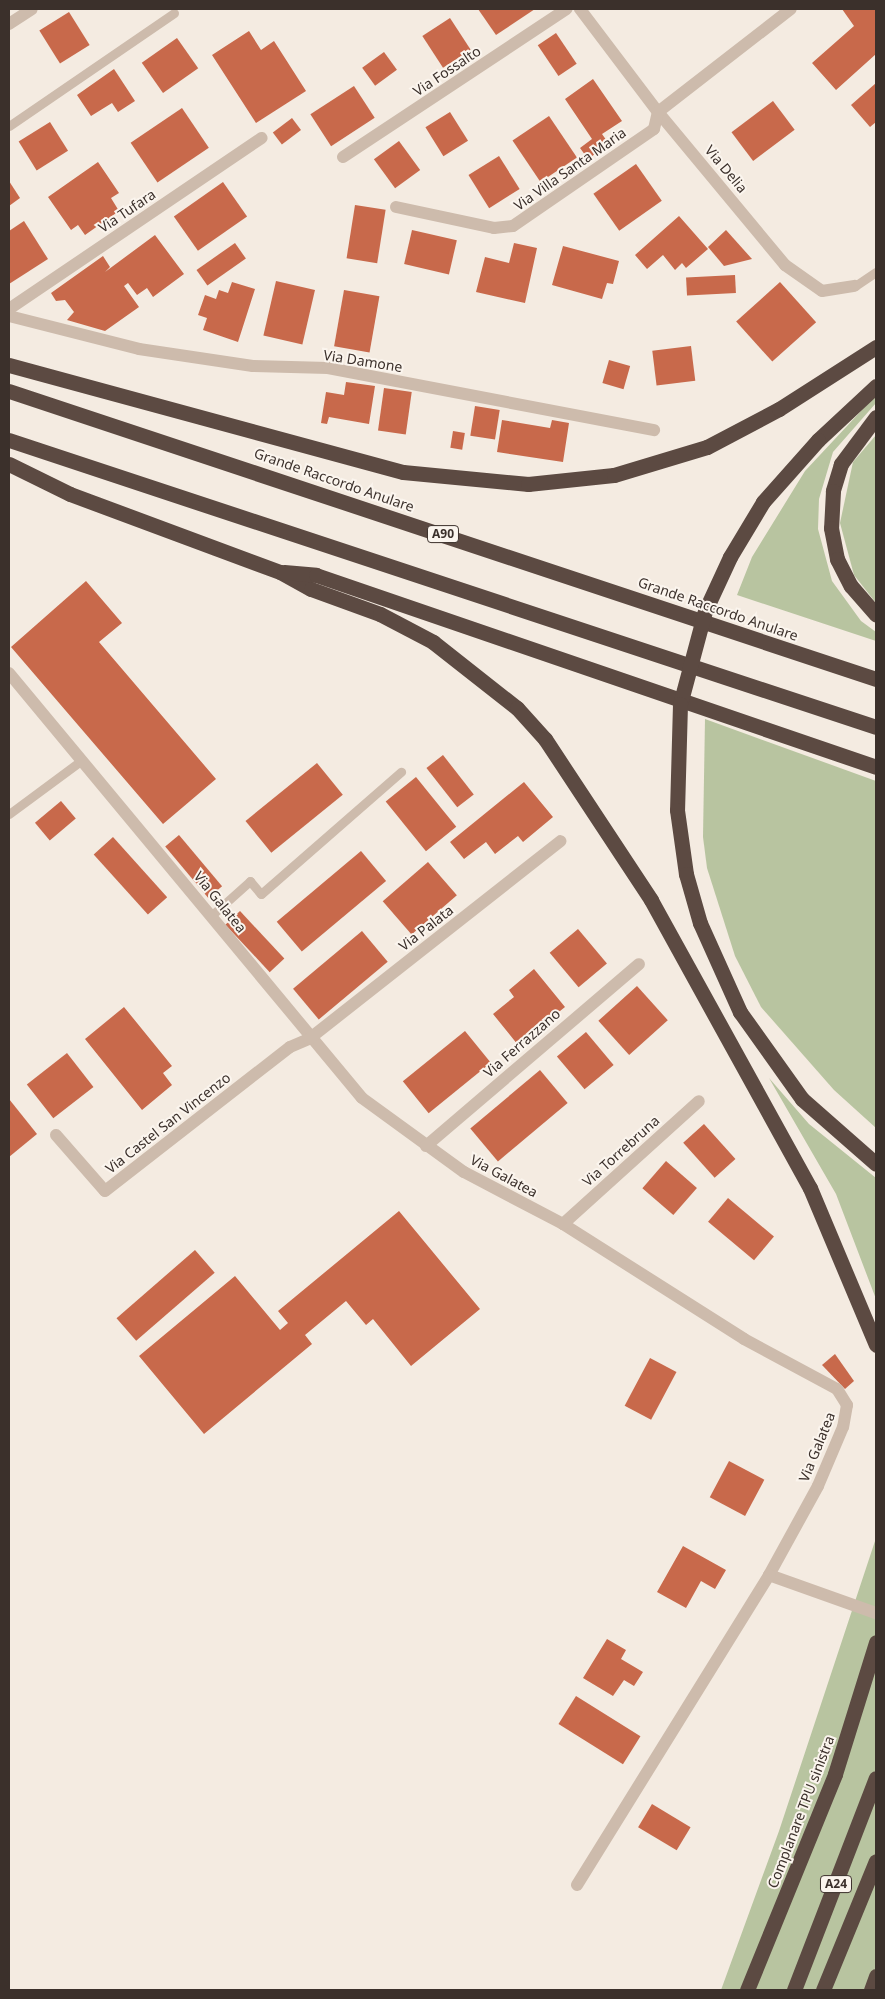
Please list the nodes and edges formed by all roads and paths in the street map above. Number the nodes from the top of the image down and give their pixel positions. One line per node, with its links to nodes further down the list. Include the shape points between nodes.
1 (32, 9): 6 (street)
2 (567, 9): 10 (street, Via Fossalto)
3 (580, 9): 7 (street, Via Delia)
4 (791, 9): 7 (street)
5 (174, 13): 8 (lane)
6 (9, 24)
7 (658, 112): 11 (street, Via Villa Santa Maria, via 654,129 514,226 494,228); 13 (street, Via Delia, via 785,265 822,291)
8 (9, 126)
9 (262, 138): 14 (street, Via Tufara)
10 (343, 157)
11 (396, 207)
12 (876, 272): 13 (lane, Via Delia)
13 (855, 286)
14 (9, 309)
15 (9, 316): 21 (street, Via Damone, via 139,349 253,366 328,368)
16 (876, 347): 17 (highway, via 779,409 707,447 614,475 528,484 403,472)
17 (9, 365)
18 (876, 386): 40 (highway, bridge, via 818,440 763,502 730,557 705,611 680,704 677,810 683,860 700,923 740,1012 802,1099)
19 (9, 391): 27 (highway, Grande Raccordo Anulare / A90)
20 (876, 417): 25 (highway, via 841,464 833,491 831,528 837,559 851,586)
21 (654, 430)
22 (9, 440): 28 (highway)
23 (9, 464): 24 (highway, via 70,494)
24 (280, 572): 30 (highway, via 316,575); 42 (highway, via 433,642 516,708 546,738 652,900 806,1179)
25 (876, 615)
26 (9, 673): 29 (street, Via Galatea)
27 (876, 679)
28 (876, 727)
29 (82, 760): 32 (lane); 34 (street, Via Galatea)
30 (876, 767)
31 (401, 772): 34 (lane, via 261,894 250,882)
32 (9, 814)
33 (561, 841): 36 (street, Via Palata)
34 (212, 915): 36 (street, Via Galatea)
35 (639, 964): 39 (street, Via Ferrazzano)
36 (310, 1039): 38 (street, Via Castel San Vincenzo, via 290,1047 105,1190); 39 (street, Via Galatea, via 362,1098)
37 (700, 1101): 41 (street, Via Torrebruna)
38 (56, 1135)
39 (426, 1146): 41 (street, Via Galatea, via 464,1172)
40 (876, 1164)
41 (562, 1224): 43 (street, Via Galatea, via 744,1339 841,1393 847,1416 836,1447)
42 (876, 1345)
43 (769, 1575): 44 (street); 48 (street, Via Galatea)
44 (876, 1613)
45 (876, 1642): 50 (highway, Complanare TPU sinistra, via 835,1774)
46 (876, 1778): 51 (highway, A24)
47 (876, 1861): 52 (highway, A24)
48 (577, 1885)
49 (876, 1976): 53 (highway)
50 (747, 1990)
51 (794, 1990)
52 (823, 1990)
53 (871, 1990)

